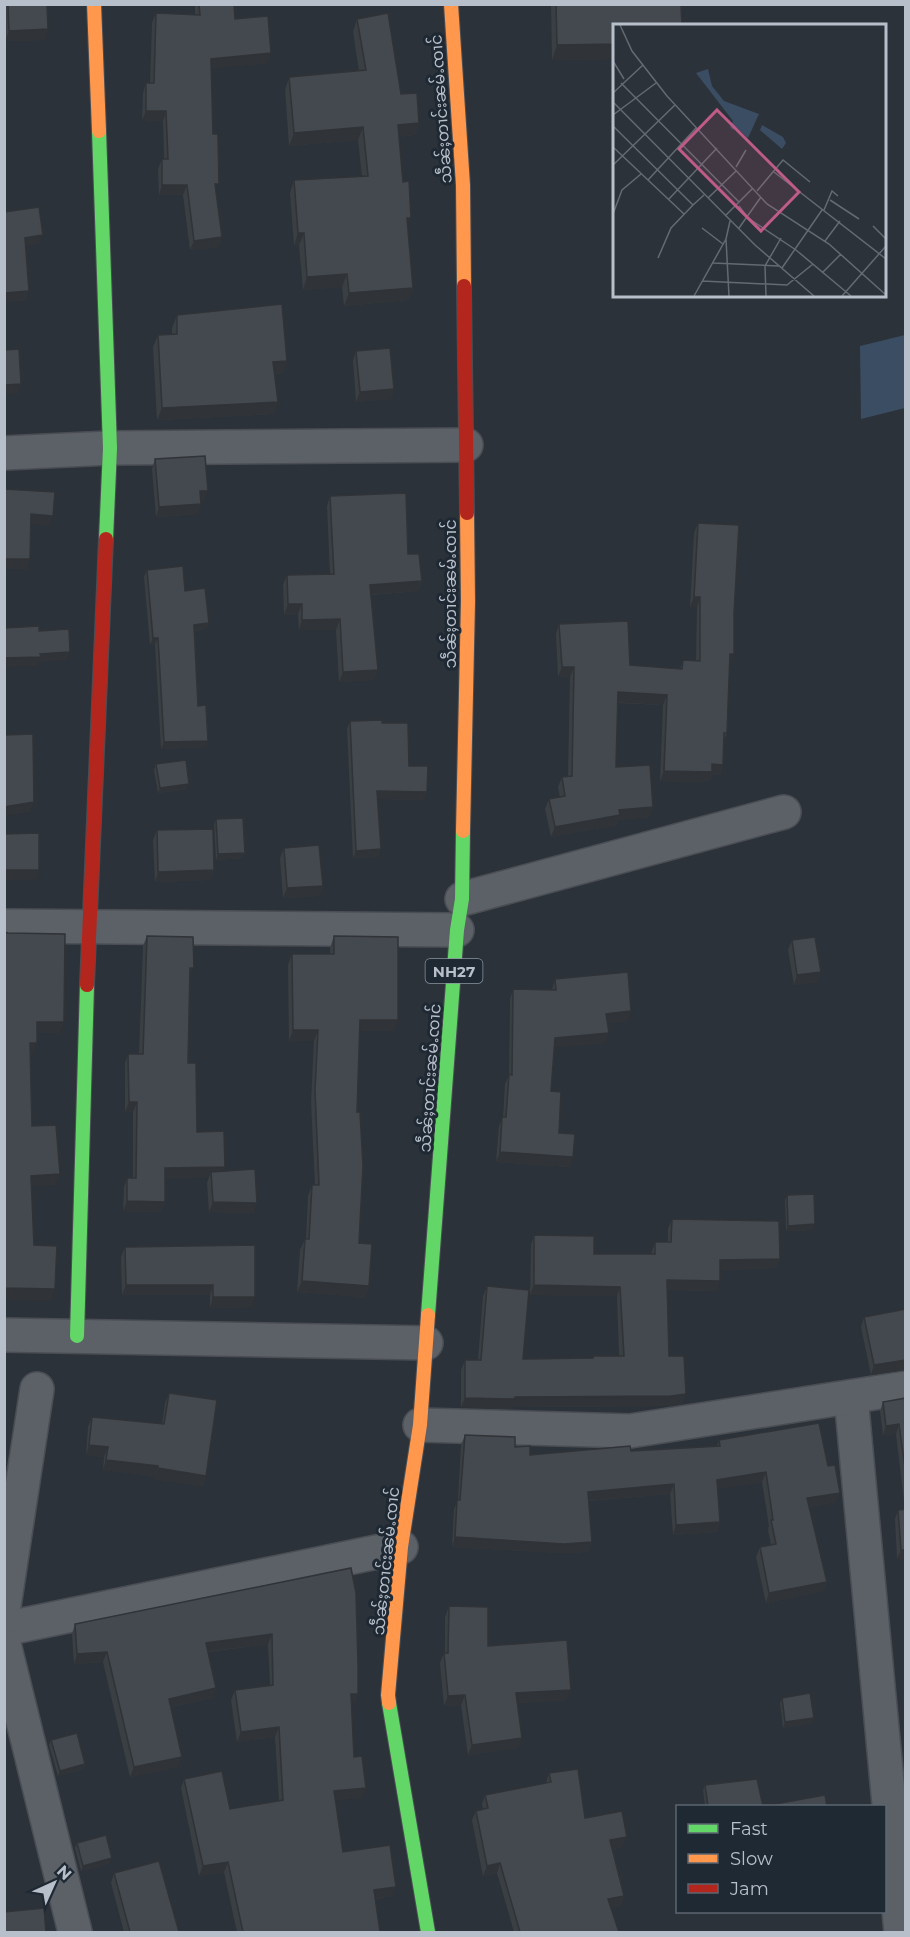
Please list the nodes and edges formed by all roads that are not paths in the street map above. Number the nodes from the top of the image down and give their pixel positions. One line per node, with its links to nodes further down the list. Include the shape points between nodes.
1 (94, 4): 4 (main road)
2 (451, 4): 3 (main road, သဵၼ်ႈတၢင်းၼမ်ႉၸၢင် / NH27, via 463,185)
3 (466, 446): 4 (street); 7 (main road, သဵၼ်ႈတၢင်းၼမ်ႉၸၢင် / NH27, via 468,601)
4 (110, 447): 5 (street); 9 (main road)
5 (4, 453)
6 (784, 812): 7 (street)
7 (460, 915): 9 (street); 12 (main road, သဵၼ်ႈတၢင်းၼမ်ႉၸၢင် / NH27)
8 (4, 926): 9 (street)
9 (89, 927): 11 (main road)
10 (4, 1335): 11 (street)
11 (77, 1336): 12 (street)
12 (426, 1343): 16 (main road, သဵၼ်ႈတၢင်းၼမ်ႉၸၢင် / NH27)
13 (906, 1388): 15 (street)
14 (37, 1389): 18 (street)
15 (850, 1397): 16 (street, via 630,1431); 21 (street)
16 (420, 1425): 17 (main road, သဵၼ်ႈတၢင်းၼမ်ႉၸၢင် / NH27)
17 (401, 1547): 19 (street); 23 (main road, သဵၼ်ႈတၢင်းၼမ်ႉၸၢင် / NH27, via 388,1695)
18 (4, 1606)
19 (4, 1629)
20 (4, 1644): 22 (street)
21 (895, 1771): 24 (street)
22 (75, 1932)
23 (428, 1932)
24 (901, 1932)

